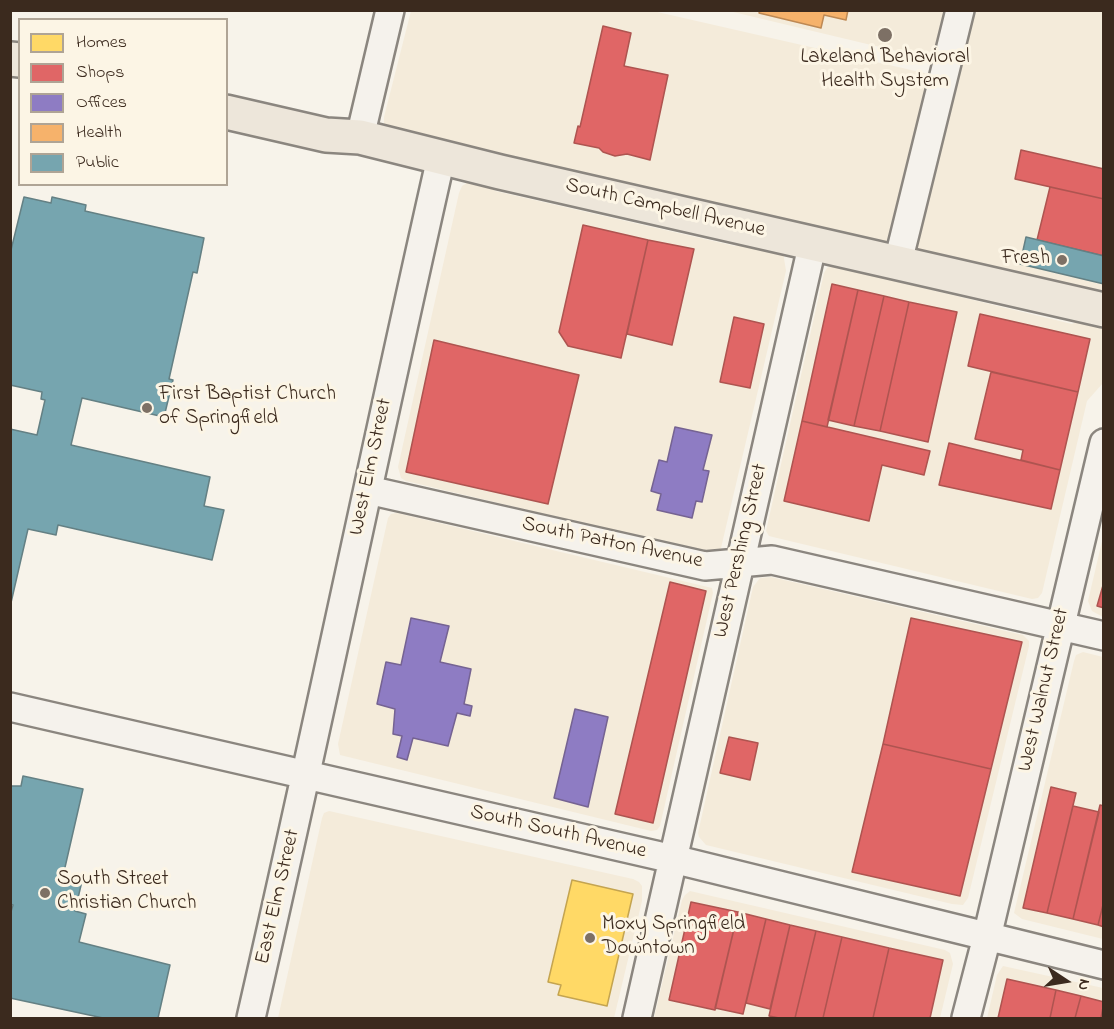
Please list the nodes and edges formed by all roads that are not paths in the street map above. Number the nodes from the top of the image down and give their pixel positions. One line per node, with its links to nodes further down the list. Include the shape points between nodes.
1 (390, 10): 4 (street)
2 (960, 10): 7 (street)
3 (228, 112): 4 (main road, South Campbell Avenue, via 326,135)
4 (360, 136): 5 (main road, South Campbell Avenue)
5 (441, 158): 6 (main road, South Campbell Avenue); 10 (street, West Elm Street)
6 (813, 242): 7 (main road, South Campbell Avenue); 11 (street, West Pershing Street)
7 (898, 262): 8 (main road, South Campbell Avenue)
8 (1104, 310)
9 (1104, 443): 12 (street, West Walnut Street)
10 (368, 490): 11 (street, South Patton Avenue, via 705,566); 15 (street, West Elm Street)
11 (739, 563): 12 (street, South Patton Avenue, via 772,560); 16 (street, West Pershing Street)
12 (1059, 625): 13 (street, South Patton Avenue); 17 (street, West Walnut Street)
13 (1104, 636)
14 (10, 707): 15 (street, South South Avenue)
15 (307, 776): 16 (street, South South Avenue); 19 (street, East Elm Street)
16 (673, 859): 17 (street, South South Avenue); 20 (street, West Pershing Street)
17 (987, 937): 18 (street, South South Avenue); 21 (street, West Walnut Street)
18 (1104, 964)
19 (251, 1018)
20 (637, 1018)
21 (966, 1018)

